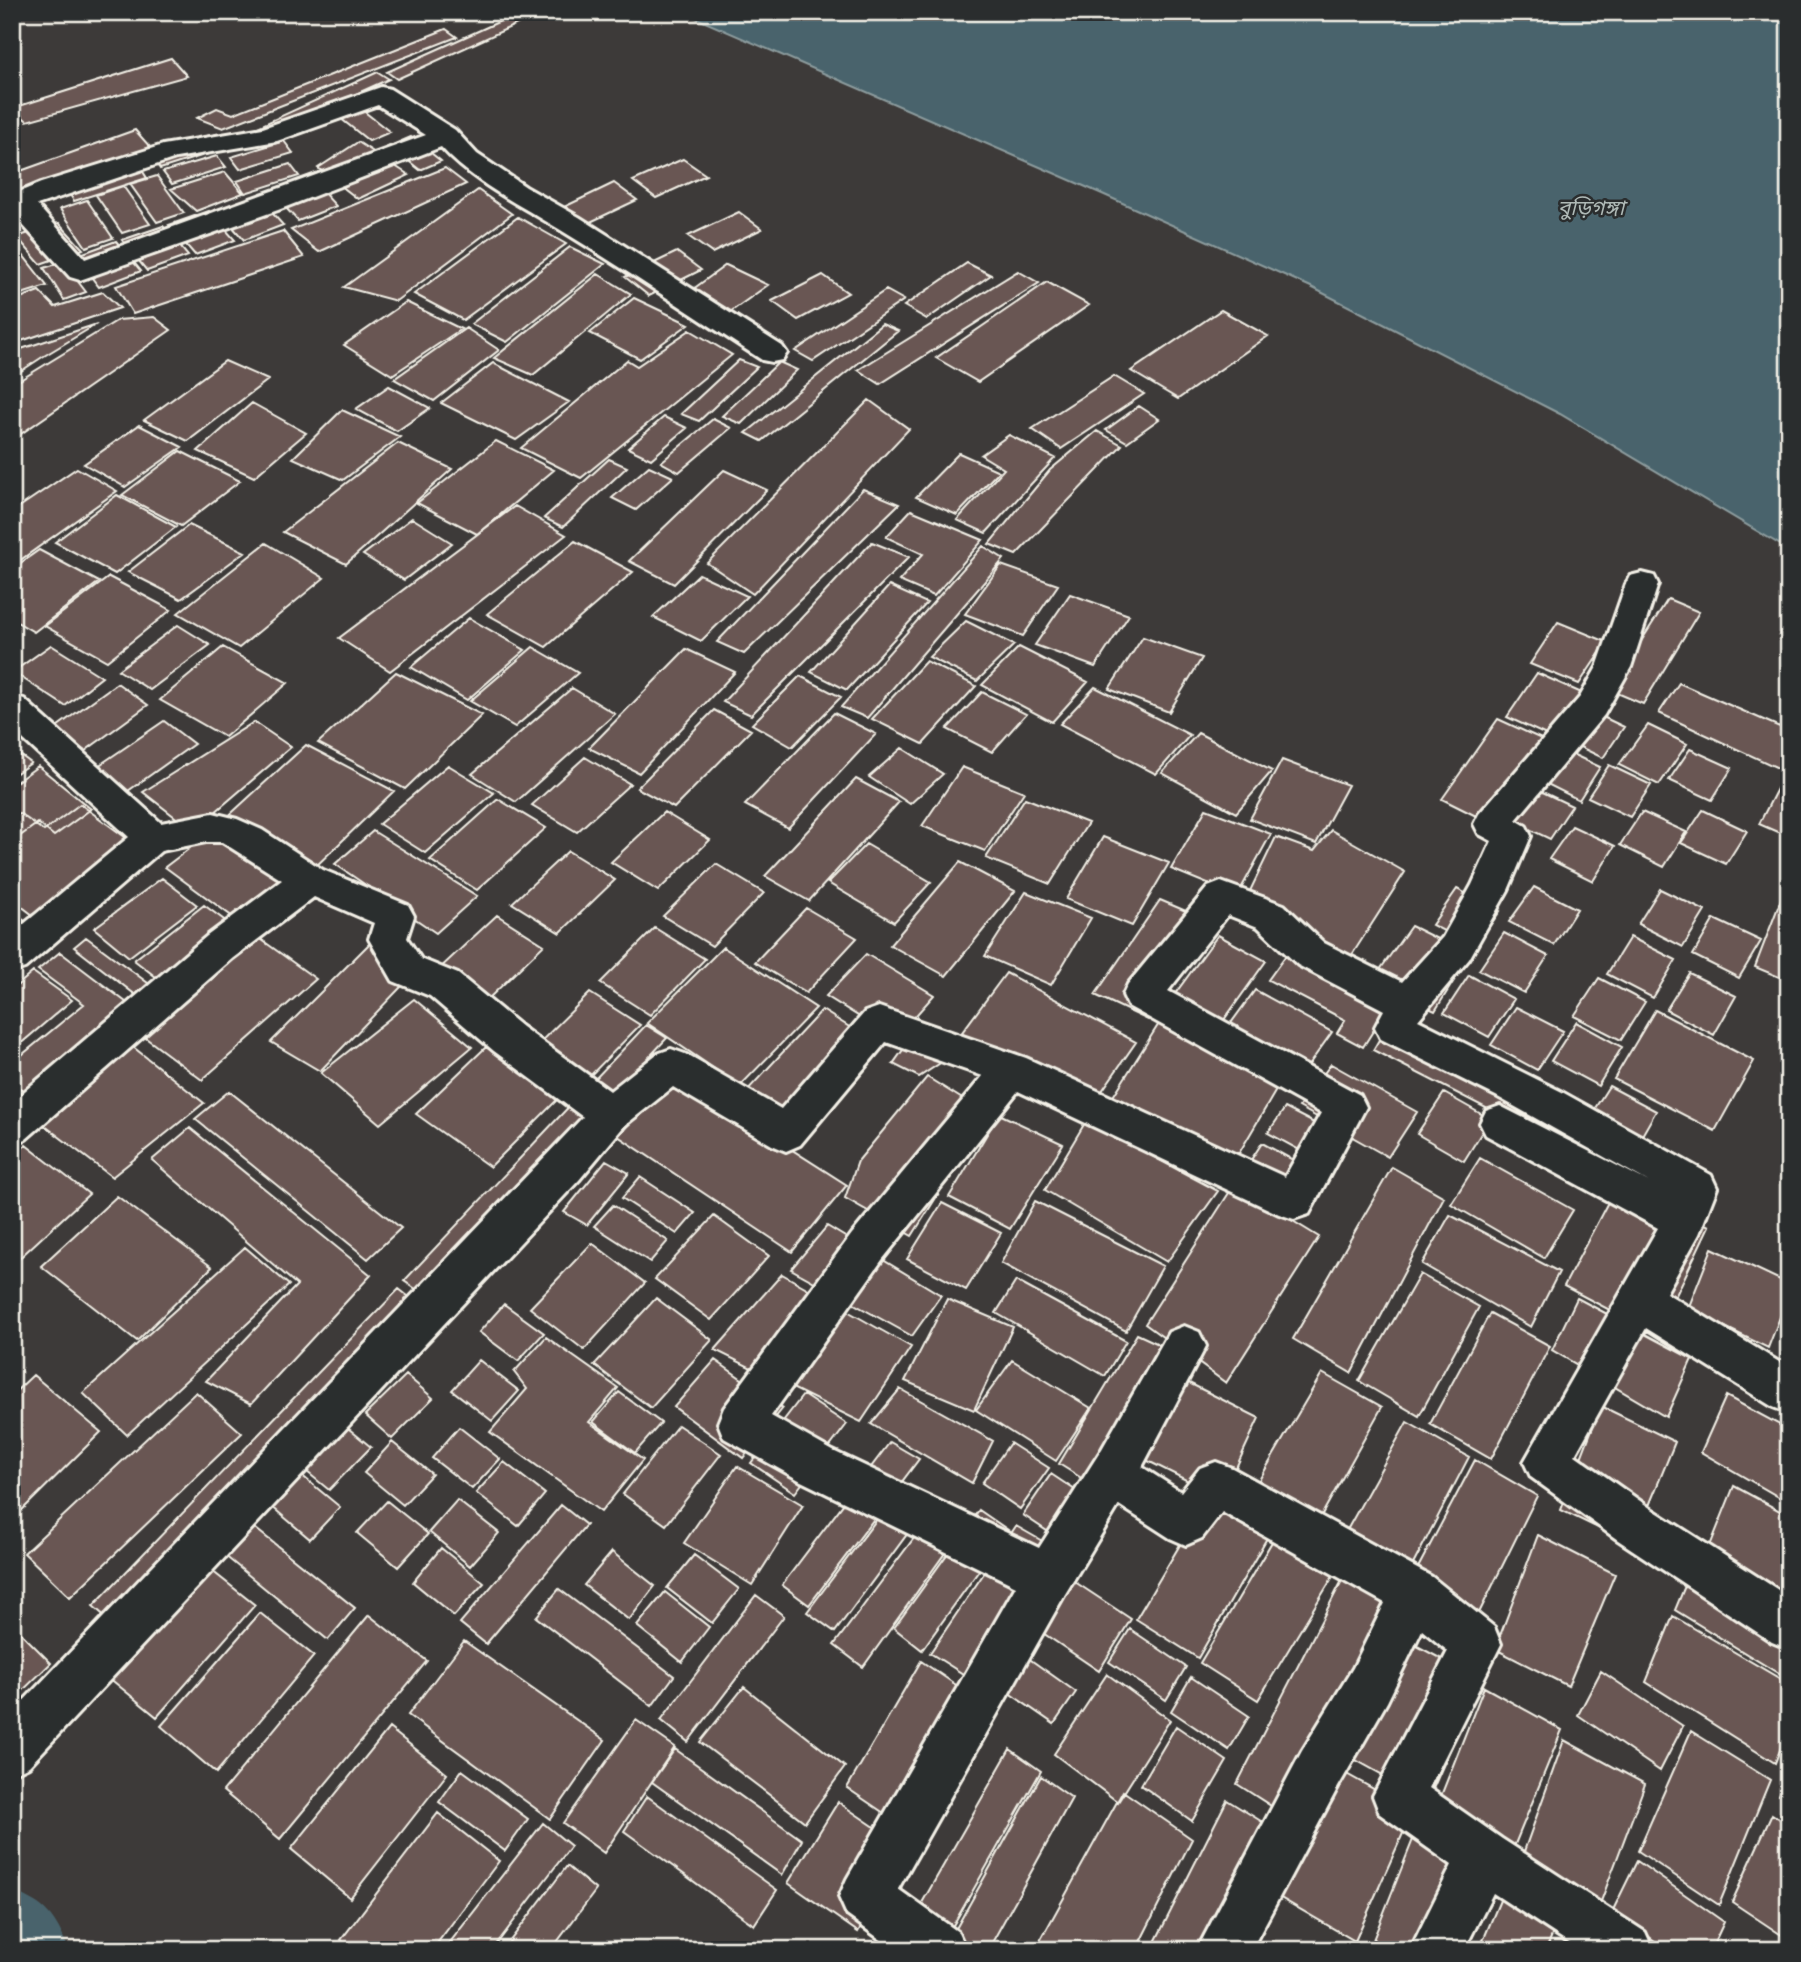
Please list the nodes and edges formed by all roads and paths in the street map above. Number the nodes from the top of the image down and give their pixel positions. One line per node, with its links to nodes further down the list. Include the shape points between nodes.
1 (446, 136): 2 (street, via 381,95 268,135 172,151); 2 (street, via 80,271); 3 (street, via 468,160 516,193)
2 (16, 204)
3 (772, 353)
4 (1642, 584): 9 (street, via 1614,667 1592,706 1492,824 1513,836 1489,890 1456,948)
5 (12, 708): 6 (street)
6 (153, 837): 7 (street, via 226,827); 8 (street)
7 (310, 880): 11 (street, via 395,916 388,939 407,970 444,985); 13 (street, via 220,947)
8 (12, 957)
9 (1407, 1003): 10 (street, via 1311,954 1271,916 1221,897 1142,995 1346,1107 1294,1201); 14 (street, via 1395,1027 1470,1062 1696,1188)
10 (1012, 1070): 11 (street, via 879,1023 786,1133 671,1066); 19 (street, via 867,1247 740,1423 817,1466)
11 (610, 1114): 22 (street)
12 (1500, 1123): 14 (street)
13 (12, 1127)
14 (1684, 1221): 15 (street)
15 (1639, 1300): 17 (street); 21 (street, via 1547,1462)
16 (1184, 1346): 18 (street)
17 (1789, 1392)
18 (1118, 1464): 19 (street); 20 (street, via 1126,1483 1186,1522 1216,1484)
19 (1048, 1577): 24 (street, via 865,1897)
20 (1415, 1594): 23 (street, via 1476,1644 1398,1796); 25 (street, via 1370,1685)
21 (1789, 1625)
22 (12, 1749)
23 (1484, 1857): 26 (street); 27 (street)
24 (940, 1950)
25 (1223, 1950)
26 (1436, 1950)
27 (1627, 1950)

